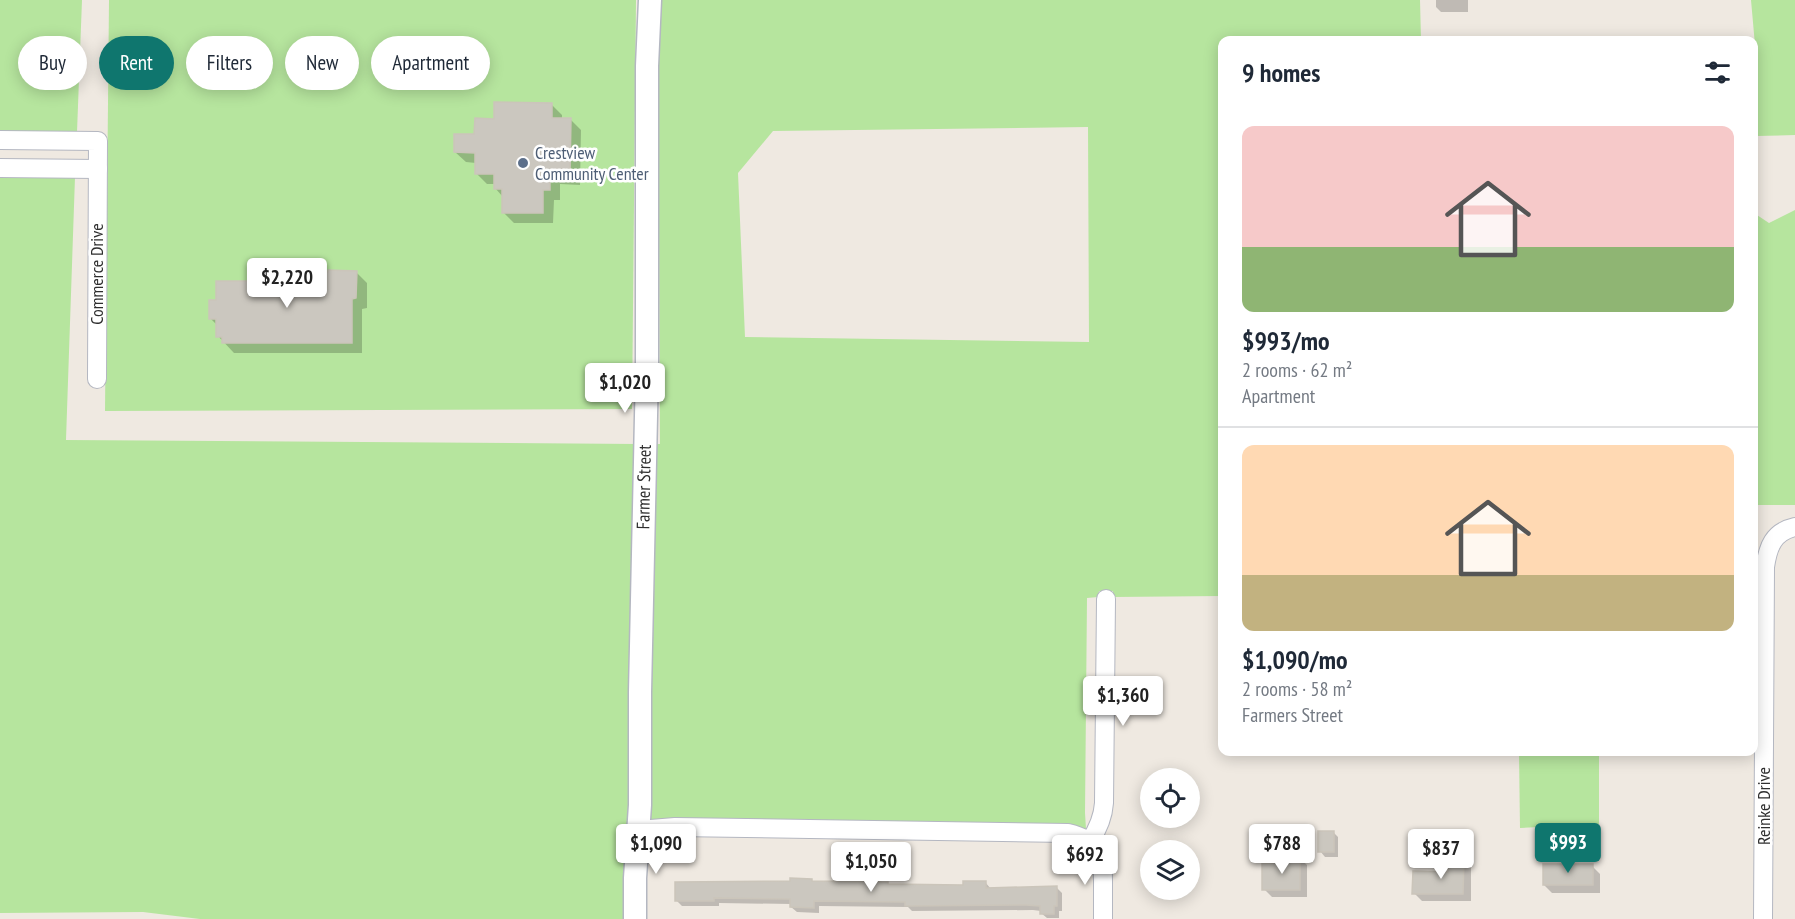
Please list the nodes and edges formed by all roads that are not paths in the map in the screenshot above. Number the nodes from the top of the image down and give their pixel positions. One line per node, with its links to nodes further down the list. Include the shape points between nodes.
1 (650, 0): 8 (street, Farmer Street, via 646,66)
2 (0, 140): 4 (street, Commerce Drive, via 98,141)
3 (0, 168): 4 (street)
4 (98, 169): 5 (street, Commerce Drive)
5 (97, 379)
6 (1795, 527): 12 (street, Reinke Drive, via 1774,540 1767,550 1765,567)
7 (1106, 599): 9 (street, via 1104,803 1098,829)
8 (639, 830): 9 (street, via 675,827 1068,833); 10 (street, Farmer Street)
9 (1090, 841): 11 (street, via 1101,854 1103,865)
10 (635, 919)
11 (1103, 919)
12 (1763, 919)

